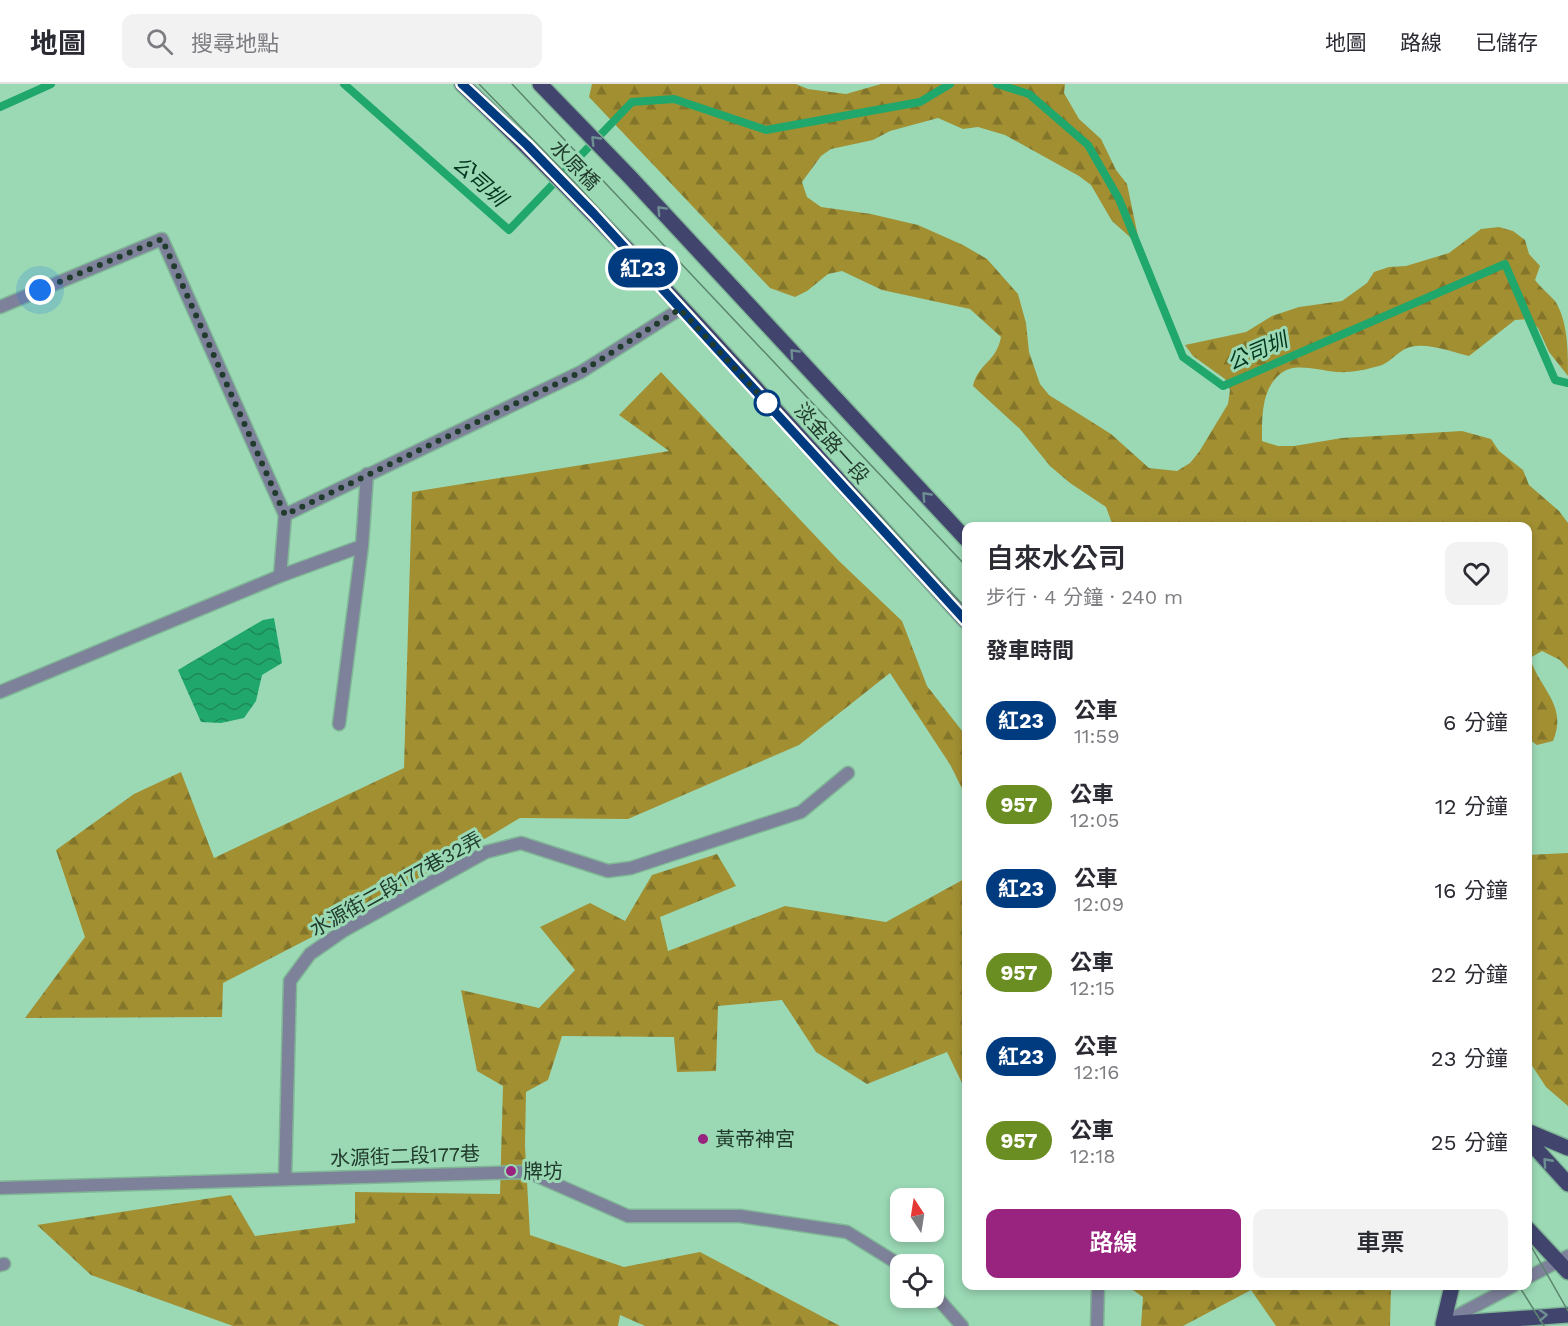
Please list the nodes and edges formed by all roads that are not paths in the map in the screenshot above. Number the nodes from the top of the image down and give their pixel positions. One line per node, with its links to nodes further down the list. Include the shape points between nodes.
1 (462, 84): 4 (main road, 水原橋)
2 (540, 84): 3 (main road, 水原橋, one-way to 2)
3 (630, 177): 9 (main road, 淡金路一段, one-way to 3)
4 (594, 214): 6 (main road, 淡金路一段)
5 (0, 307): 8 (street, via 162,239)
6 (680, 309): 7 (street, via 581,372); 12 (main road, 淡金路一段)
7 (367, 474): 8 (street); 10 (street)
8 (285, 515): 11 (street)
9 (962, 535)
10 (362, 546): 11 (street); 14 (street)
11 (280, 576): 13 (street)
12 (962, 617)
13 (0, 692)
14 (339, 724)
15 (848, 773): 19 (street, 水源街二段177巷32弄, via 801,812 631,868 608,871 521,843 486,852 310,954 290,981)
16 (1532, 1133): 18 (main road)
17 (1532, 1144): 20 (main road, one-way to 17)
18 (1568, 1148)
19 (285, 1179): 21 (street, 水源街二段177巷); 23 (street, 水源街二段177巷, via 528,1172 628,1216 740,1216 847,1232)
20 (1568, 1184)
21 (0, 1188)
22 (1532, 1233): 24 (main road)
23 (890, 1259)
24 (1564, 1263): 25 (street)
25 (1532, 1276)
26 (1098, 1290): 33 (street)
27 (1451, 1290): 31 (main road)
28 (1505, 1290): 31 (street)
29 (944, 1306): 32 (street)
30 (1568, 1315): 31 (main road, one-way to 30)
31 (1439, 1325)
32 (962, 1326)
33 (1097, 1326)

